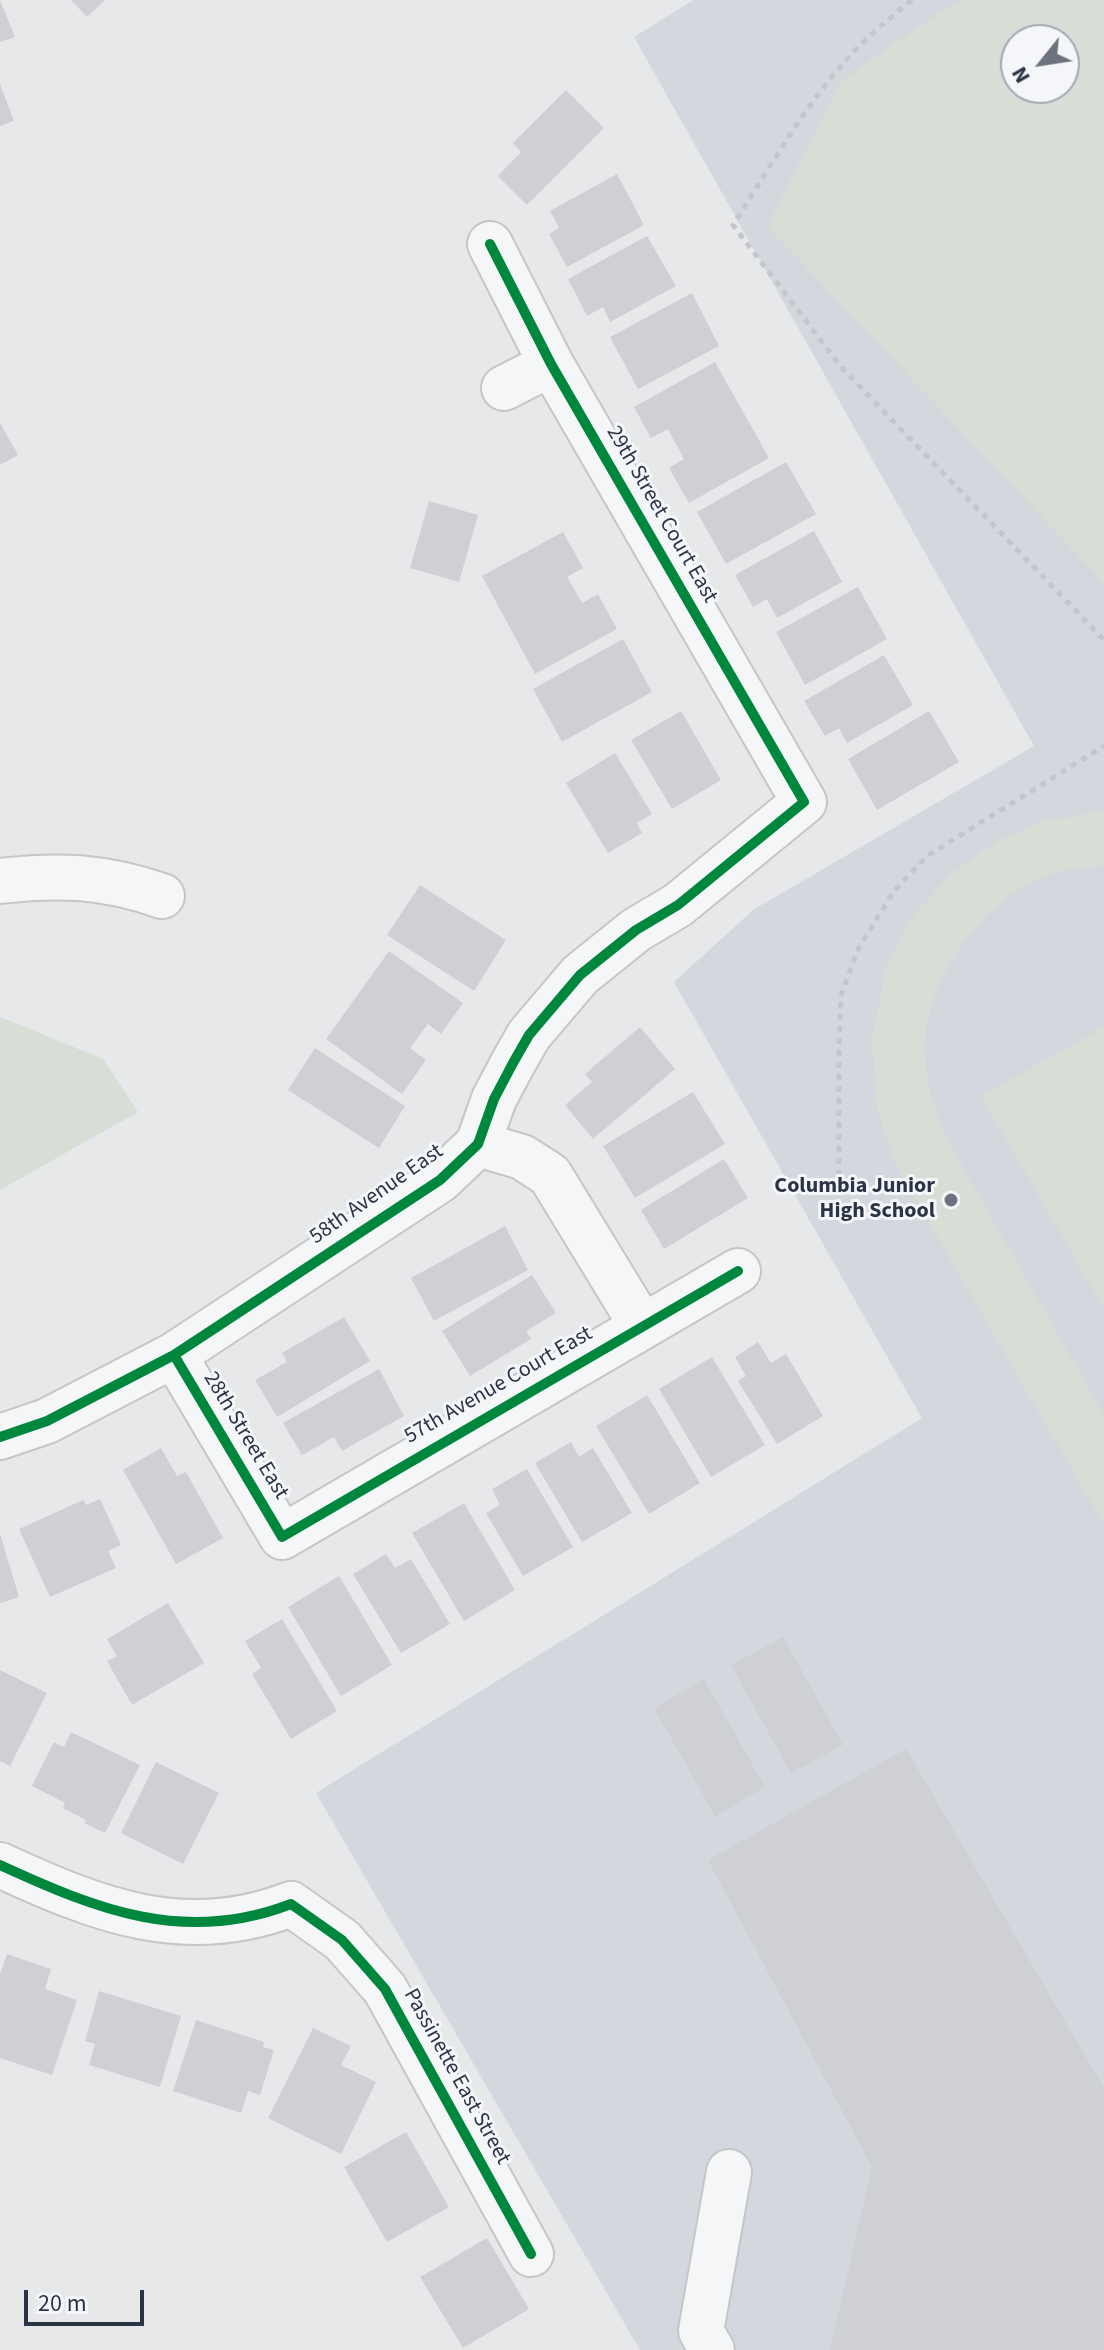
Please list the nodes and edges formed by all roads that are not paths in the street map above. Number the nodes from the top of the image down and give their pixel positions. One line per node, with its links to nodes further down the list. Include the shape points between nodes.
1 (490, 244): 2 (street, 29th Street Court East)
2 (551, 364): 3 (street); 4 (street, 29th Street Court East)
3 (504, 388)
4 (804, 802): 7 (street, 58th Avenue East, via 678,905 636,930 580,975 524,1044 494,1099)
5 (0, 881): 6 (street, via 93,878)
6 (162, 896)
7 (478, 1144): 9 (street, via 522,1157 550,1175); 10 (street, 58th Avenue East, via 440,1180)
8 (738, 1271): 9 (street, 57th Avenue Court East)
9 (642, 1326): 12 (street, 57th Avenue Court East)
10 (174, 1355): 11 (street, 58th Avenue East, via 47,1421); 12 (street, 28th Street East)
11 (0, 1437)
12 (282, 1537)
13 (0, 1865): 15 (street, Passinette East Street, via 71,1895 169,1922 224,1922 291,1904 342,1940 385,1989)
14 (729, 2172): 16 (street, via 701,2331)
15 (531, 2254)
16 (712, 2350)

